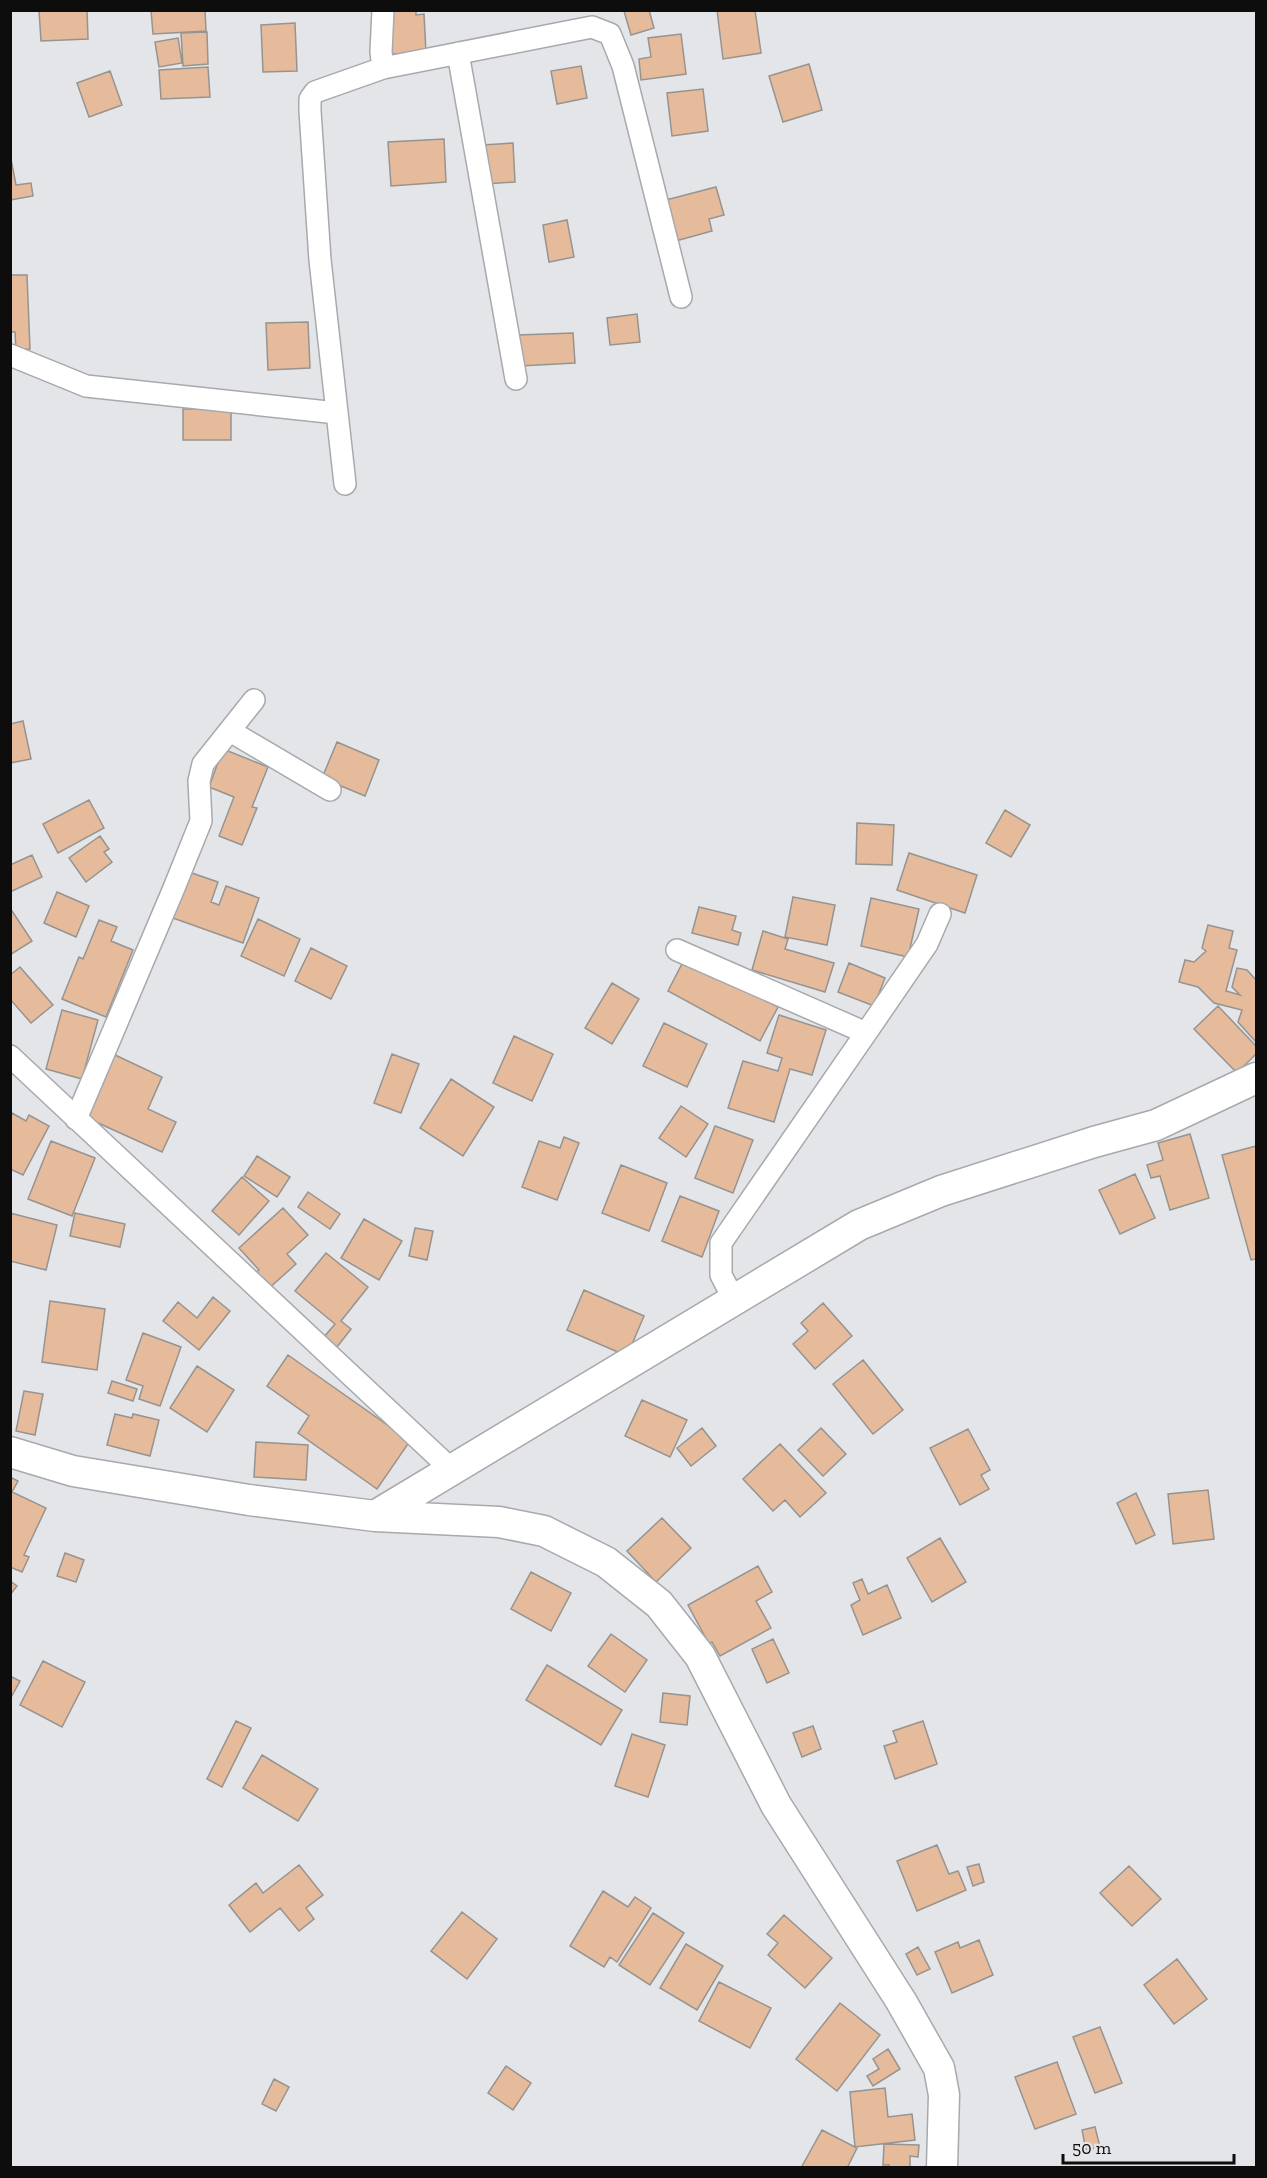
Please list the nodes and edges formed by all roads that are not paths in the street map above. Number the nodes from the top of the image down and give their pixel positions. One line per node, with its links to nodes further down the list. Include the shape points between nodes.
1 (382, 10): 3 (street)
2 (458, 53): 3 (street); 4 (street, via 592,27 610,34 623,66); 6 (street)
3 (383, 68): 7 (street, via 321,89 310,99 320,260)
4 (681, 297)
5 (10, 355): 7 (street, via 86,386)
6 (516, 379)
7 (337, 413): 8 (street)
8 (345, 484)
9 (254, 700): 10 (street)
10 (230, 731): 11 (street); 17 (street, via 203,764 199,781 201,821)
11 (330, 790)
12 (940, 914): 14 (street, via 927,944)
13 (677, 950): 14 (street)
14 (866, 1033): 18 (street, via 720,1243 721,1275)
15 (10, 1056): 17 (street)
16 (1257, 1078): 18 (main road, via 1156,1125 941,1191 890,1212 859,1226)
17 (76, 1119): 20 (street)
18 (734, 1300): 20 (main road)
19 (10, 1452): 21 (main road, via 113,1479)
20 (452, 1470): 21 (main road)
21 (375, 1516): 22 (main road, via 499,1522 544,1531 606,1562 659,1604 700,1656 776,1804 939,2068 944,2094)
22 (942, 2168)

